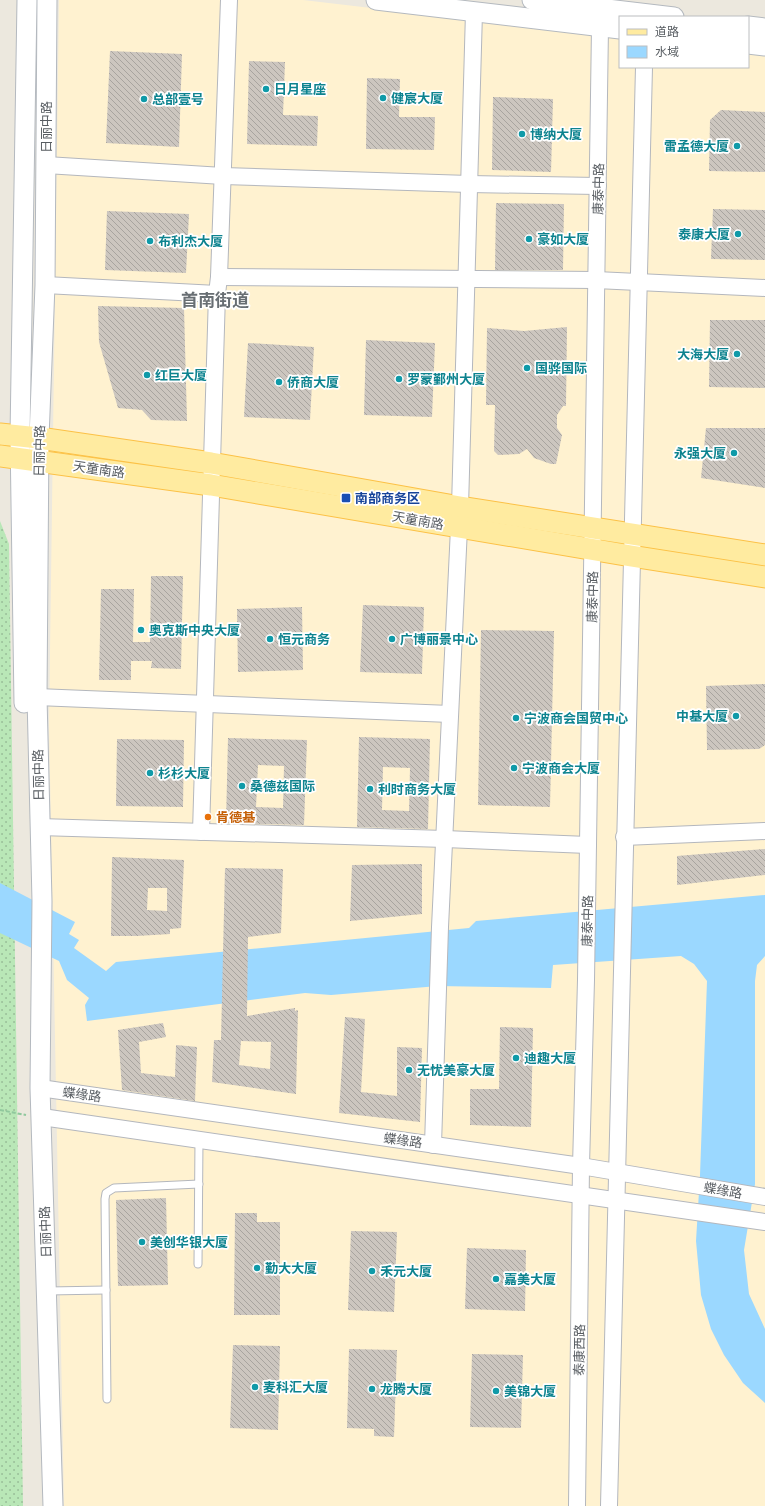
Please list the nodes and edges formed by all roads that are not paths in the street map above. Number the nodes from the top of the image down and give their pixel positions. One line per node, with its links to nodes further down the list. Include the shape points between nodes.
1 (27, 0): 27 (main road, 日丽中路)
2 (47, 0): 16 (main road, 日丽中路)
3 (230, 0): 17 (street)
4 (376, 0): 6 (main road)
5 (532, 0): 7 (main road)
6 (474, 12): 11 (main road); 18 (street)
7 (624, 14): 8 (main road)
8 (657, 16)
9 (619, 17): 11 (main road)
10 (749, 26): 12 (main road)
11 (600, 27): 19 (street, 康泰中路)
12 (765, 28)
13 (749, 44): 14 (main road)
14 (765, 46)
15 (644, 68): 23 (street)
16 (46, 165): 17 (street); 24 (main road, 日丽中路)
17 (223, 176): 18 (street); 20 (street)
18 (469, 184): 19 (street); 21 (street)
19 (598, 186): 22 (street, 康泰中路)
20 (219, 277): 21 (street); 26 (street)
21 (466, 279): 22 (street); 32 (street)
22 (596, 280): 23 (street); 33 (street, 康泰中路)
23 (638, 282): 25 (street); 34 (street)
24 (45, 285): 26 (street); 27 (main road, 日丽中路)
25 (765, 288)
26 (217, 294): 30 (street)
27 (20, 436): 29 (main road, 日丽中路); 30 (main road, 天童南路)
28 (0, 456): 29 (main road, 天童南路)
29 (30, 459): 31 (main road, 天童南路); 39 (main road, 日丽中路); 48 (main road, 日丽中路, via 26,834)
30 (212, 463): 31 (street); 32 (main road, 天童南路)
31 (211, 485): 32 (main road, 天童南路); 40 (street)
32 (459, 517): 33 (main road, 天童南路); 35 (main road, 天童南路); 41 (street)
33 (593, 527): 34 (main road, 天童南路); 35 (street, 康泰中路)
34 (632, 533): 36 (main road, 天童南路); 37 (street)
35 (592, 550): 37 (main road, 天童南路); 47 (street, 康泰中路)
36 (765, 555)
37 (631, 556): 38 (main road, 天童南路); 45 (street)
38 (765, 577)
39 (37, 697): 40 (street); 42 (main road, 日丽中路)
40 (205, 704): 41 (street); 44 (street)
41 (450, 714): 46 (street)
42 (39, 826): 44 (street); 48 (main road, 日丽中路)
43 (765, 830): 45 (street)
44 (201, 832): 46 (street)
45 (624, 837): 55 (street)
46 (445, 839): 47 (street); 53 (street)
47 (588, 845): 54 (street, 康泰中路)
48 (35, 898): 49 (main road)
49 (36, 960): 50 (main road, 日丽中路); 51 (main road)
50 (40, 1088): 51 (main road, 日丽中路); 53 (street, 蝶缘路)
51 (36, 1116): 52 (street, 蝶缘路); 63 (main road, 日丽中路); 66 (main road, 日丽中路)
52 (199, 1140): 56 (lane); 57 (street, 蝶缘路)
53 (433, 1145): 54 (street, 蝶缘路)
54 (581, 1166): 55 (street, 蝶缘路); 57 (street, 康泰中路)
55 (616, 1171): 58 (street, 蝶缘路); 59 (street)
56 (199, 1184): 61 (lane); 62 (lane, via 114,1188 106,1192)
57 (581, 1195): 59 (street, 蝶缘路); 67 (street, 泰康西路)
58 (765, 1197)
59 (615, 1200): 60 (street, 蝶缘路); 68 (street)
60 (765, 1222)
61 (198, 1264)
62 (106, 1290): 63 (lane); 64 (lane)
63 (47, 1291): 65 (main road, 日丽中路)
64 (107, 1399)
65 (53, 1497)
66 (41, 1506)
67 (577, 1506)
68 (609, 1506)

